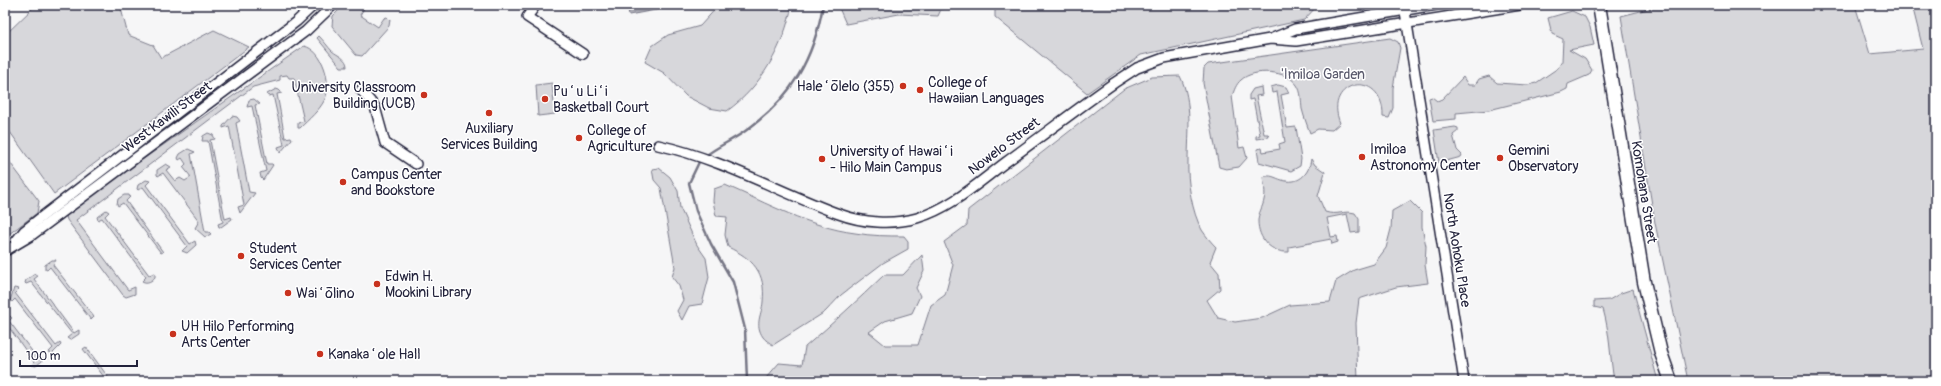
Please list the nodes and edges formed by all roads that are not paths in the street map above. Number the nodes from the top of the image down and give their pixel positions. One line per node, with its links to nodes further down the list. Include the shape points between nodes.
1 (314, 5): 14 (street, West Kawili Street, via 297,21 39,219 24,231)
2 (333, 5): 14 (street, West Kawili Street, via 299,36 32,235)
3 (536, 5): 10 (street, via 527,17)
4 (1435, 5): 7 (street, Nowelo Street)
5 (1520, 5): 8 (street, Nowelo Street)
6 (1599, 5): 17 (main road, Komohana Street, via 1644,282 1661,353)
7 (1404, 8): 8 (street, North Aohoku Place); 9 (street, Nowelo Street, via 1294,29)
8 (1407, 22): 9 (street, Nowelo Street, via 1296,41); 16 (street, North Aohoku Place)
9 (1270, 39): 12 (street, Nowelo Street, via 1164,58 1137,68 960,197 932,212 902,221 870,221 840,214 758,178 689,152)
10 (583, 54)
11 (361, 90): 13 (street, via 375,107 385,143)
12 (658, 145)
13 (416, 164)
14 (13, 245): 15 (street, West Kawili Street)
15 (5, 251)
16 (1464, 381)
17 (1671, 381)

